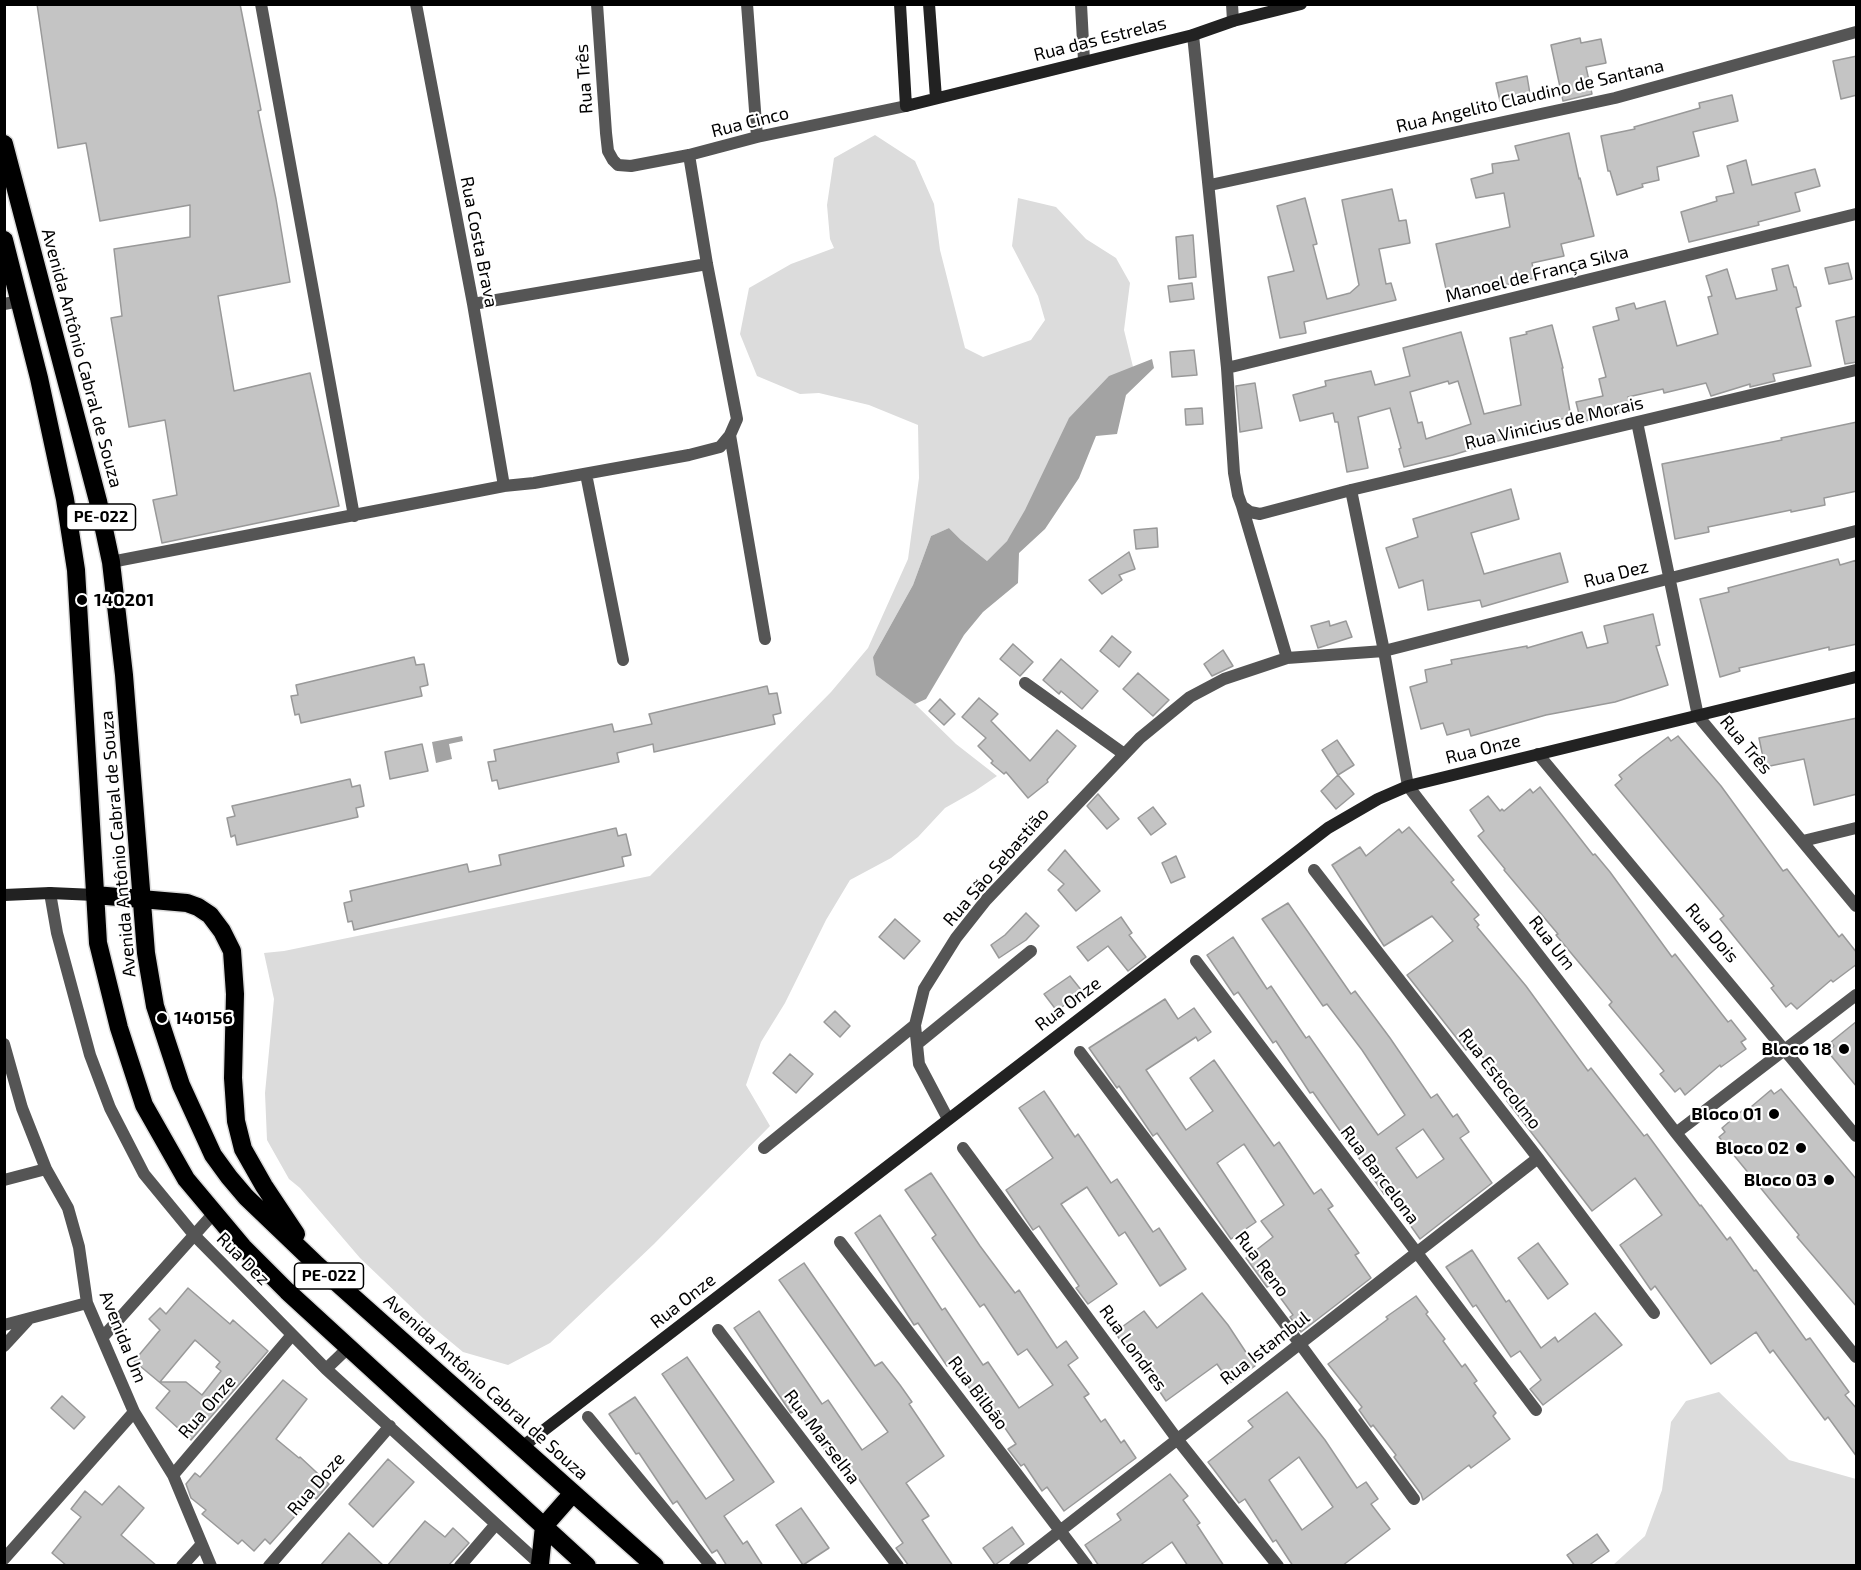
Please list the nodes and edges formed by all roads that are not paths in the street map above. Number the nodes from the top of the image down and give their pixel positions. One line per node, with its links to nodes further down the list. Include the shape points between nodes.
1 (261, 4): 34 (street)
2 (416, 4): 25 (street, Rua Costa Brava)
3 (597, 4): 18 (street, Rua Três)
4 (747, 4): 16 (street)
5 (900, 4): 15 (street)
6 (929, 4): 14 (street)
7 (1081, 4): 13 (street)
8 (1232, 4): 10 (street)
9 (1301, 4): 10 (street, Rua das Estrelas)
10 (1233, 21): 12 (street, Rua das Estrelas)
11 (1857, 32): 20 (street, Rua Angelito Claudino de Santana, via 1615,98)
12 (1193, 35): 13 (street, Rua das Estrelas); 20 (street)
13 (1084, 61): 14 (street, Rua das Estrelas)
14 (936, 98): 15 (street, Rua das Estrelas)
15 (906, 105): 16 (street, Rua Cinco)
16 (757, 137): 19 (street, Rua Cinco)
17 (4, 144): 36 (highway, Avenida Antônio Cabral de Souza / PE-022)
18 (608, 151): 19 (street, Rua Cinco, via 618,165 631,166)
19 (689, 155): 23 (street)
20 (1210, 185): 26 (street)
21 (1857, 214): 26 (street, Manoel de França Silva)
22 (4, 240): 24 (highway, Avenida Antônio Cabral de Souza / PE-022)
23 (707, 264): 25 (street); 29 (street, via 737,419)
24 (12, 302): 53 (highway, Avenida Antônio Cabral de Souza / PE-022, via 39,378 76,570)
25 (473, 304): 31 (street, Rua Costa Brava)
26 (1227, 368): 33 (street, via 1233,473)
27 (1857, 370): 28 (street, Rua Vinicius de Morais)
28 (1637, 422): 32 (street, Rua Vinicius de Morais); 37 (street, Rua Três)
29 (730, 435): 30 (street, via 720,447); 38 (street)
30 (586, 474): 31 (street); 41 (street)
31 (504, 486): 34 (street)
32 (1351, 490): 33 (street, Rua Vinicius de Morais, via 1260,514); 39 (street, Rua Um)
33 (1242, 506): 40 (street)
34 (354, 516): 36 (street)
35 (1857, 531): 37 (street, Rua Dez)
36 (111, 562): 54 (highway, Avenida Antônio Cabral de Souza / PE-022)
37 (1670, 579): 39 (street, Rua Dez); 44 (street, Rua Três)
38 (765, 639)
39 (1384, 651): 40 (street, Rua São Sebastião); 47 (street, Rua Um)
40 (1287, 658): 45 (street, Rua São Sebastião, via 1224,679 1190,697)
41 (623, 660)
42 (1857, 677): 44 (street, Rua Onze)
43 (1025, 683): 45 (street)
44 (1698, 716): 46 (street, Rua Onze); 49 (street, Rua Três)
45 (1125, 754): 59 (street, Rua São Sebastião, via 986,900 956,938 924,989)
46 (1538, 754): 47 (street, Rua Onze); 62 (street, Rua Dois)
47 (1408, 786): 64 (street, Rua Onze, via 1328,828); 65 (street, Rua Um)
48 (1857, 828): 49 (street)
49 (1803, 840): 55 (street, Rua Três)
50 (1314, 870): 69 (street, Rua Estocolmo)
51 (50, 893): 52 (street); 53 (street); 73 (street, Rua Dez, via 90,1055 110,1108 144,1174)
52 (4, 895)
53 (95, 895): 54 (highway); 72 (highway, Avenida Antônio Cabral de Souza / PE-022, via 98,943 136,1085 186,1179)
54 (141, 899): 76 (highway, Avenida Antônio Cabral de Souza / PE-022, via 155,1006 181,1085 213,1155 246,1197); 76 (highway, via 198,907 210,915 232,951 233,1078 236,1121 243,1149)
55 (1857, 906)
56 (1031, 951): 61 (street)
57 (1196, 961): 75 (street, Rua Barcelona)
58 (1857, 995): 62 (street)
59 (915, 1025): 61 (street, Rua São Sebastião); 67 (street)
60 (4, 1044): 70 (street, Avenida Um, via 22,1108)
61 (917, 1044): 64 (street, Rua São Sebastião, via 920,1064)
62 (1786, 1049): 65 (street); 66 (street, Rua Dois)
63 (1080, 1052): 84 (street, Rua Reno)
64 (948, 1119): 94 (street, Rua Onze)
65 (1676, 1133): 87 (street, Rua Um)
66 (1857, 1136)
67 (764, 1148)
68 (963, 1148): 93 (street, Rua Londres)
69 (1538, 1158): 75 (street, Rua Istambul); 78 (street, Rua Estocolmo)
70 (46, 1169): 71 (street); 77 (street, Avenida Um, via 68,1208 79,1246)
71 (4, 1180)
72 (214, 1214): 73 (street); 86 (highway, Avenida Antônio Cabral de Souza / PE-022, via 287,1291)
73 (195, 1236): 82 (street, Rua Dez); 83 (street)
74 (840, 1242): 100 (street, Rua Bilbão)
75 (1417, 1252): 84 (street, Rua Istambul); 89 (street, Rua Barcelona)
76 (317, 1265): 94 (highway, Avenida Antônio Cabral de Souza / PE-022)
77 (87, 1303): 79 (street); 83 (street, Avenida Um)
78 (1654, 1313)
79 (28, 1320): 80 (street); 85 (street)
80 (4, 1325)
81 (718, 1330): 111 (street, Rua Marselha)
82 (292, 1335): 88 (street, Rua Dez); 95 (street, Rua Onze)
83 (102, 1338): 90 (street, Avenida Um)
84 (1300, 1344): 93 (street, Rua Istambul); 97 (street, Rua Reno)
85 (4, 1346)
86 (350, 1347): 88 (street); 99 (highway, Avenida Antônio Cabral de Souza / PE-022)
87 (1857, 1357)
88 (326, 1369): 92 (street, Rua Dez)
89 (1536, 1410)
90 (134, 1412): 95 (street, Avenida Um); 102 (street)
91 (588, 1417): 110 (street)
92 (390, 1426): 98 (street, Rua Dez); 106 (street, Rua Doze)
93 (1178, 1439): 100 (street, Rua Istambul); 114 (street, Rua Londres)
94 (522, 1447): 96 (highway, Avenida Antônio Cabral de Souza / PE-022)
95 (173, 1475): 101 (street, Avenida Um)
96 (573, 1493): 99 (highway); 109 (highway, Avenida Antônio Cabral de Souza / PE-022)
97 (1414, 1499)
98 (496, 1524): 103 (street, Rua Dez); 107 (street)
99 (544, 1526): 103 (highway); 108 (highway, Avenida Antônio Cabral de Souza / PE-022)
100 (1060, 1531): 112 (street, Rua Istambul); 113 (street, Rua Bilbão)
101 (201, 1545): 104 (street); 105 (street, Avenida Um)
102 (4, 1559)
103 (541, 1565)
104 (182, 1566)
105 (211, 1566)
106 (268, 1566)
107 (460, 1566)
108 (587, 1566)
109 (655, 1566)
110 (711, 1566)
111 (898, 1566)
112 (1015, 1566)
113 (1086, 1566)
114 (1278, 1566)

